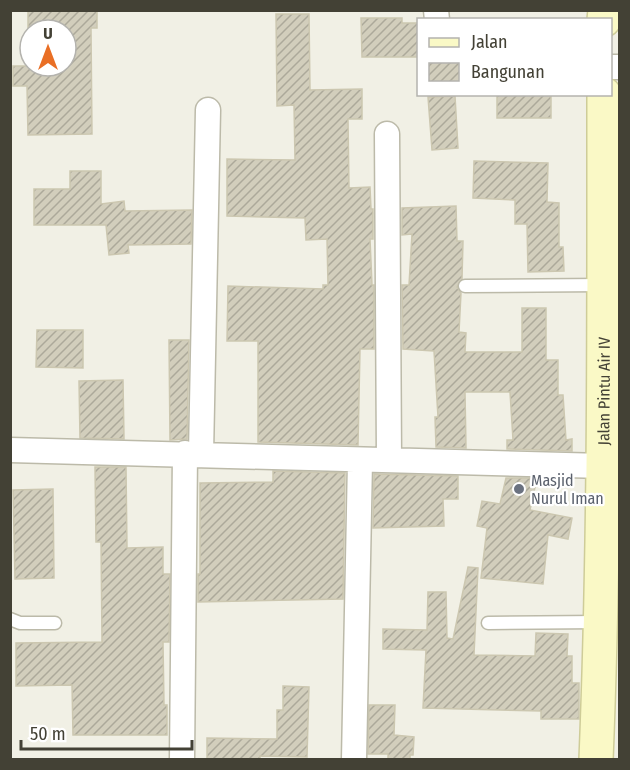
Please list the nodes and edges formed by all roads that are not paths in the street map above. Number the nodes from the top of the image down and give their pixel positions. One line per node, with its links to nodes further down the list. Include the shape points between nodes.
1 (604, 96): 4 (main road, Jalan Pintu Air IV)
2 (208, 110): 7 (street)
3 (387, 134): 8 (street)
4 (604, 285): 5 (lane); 10 (main road, Jalan Pintu Air IV)
5 (465, 286)
6 (10, 450): 7 (street)
7 (193, 454): 9 (street); 15 (street)
8 (389, 459): 9 (street); 10 (street)
9 (360, 461): 16 (street)
10 (604, 466): 12 (main road, Jalan Pintu Air IV)
11 (10, 619): 13 (lane, via 20,623)
12 (602, 622): 14 (lane); 17 (main road, Jalan Pintu Air IV)
13 (55, 623)
14 (488, 623)
15 (182, 759)
16 (354, 759)
17 (596, 759)

